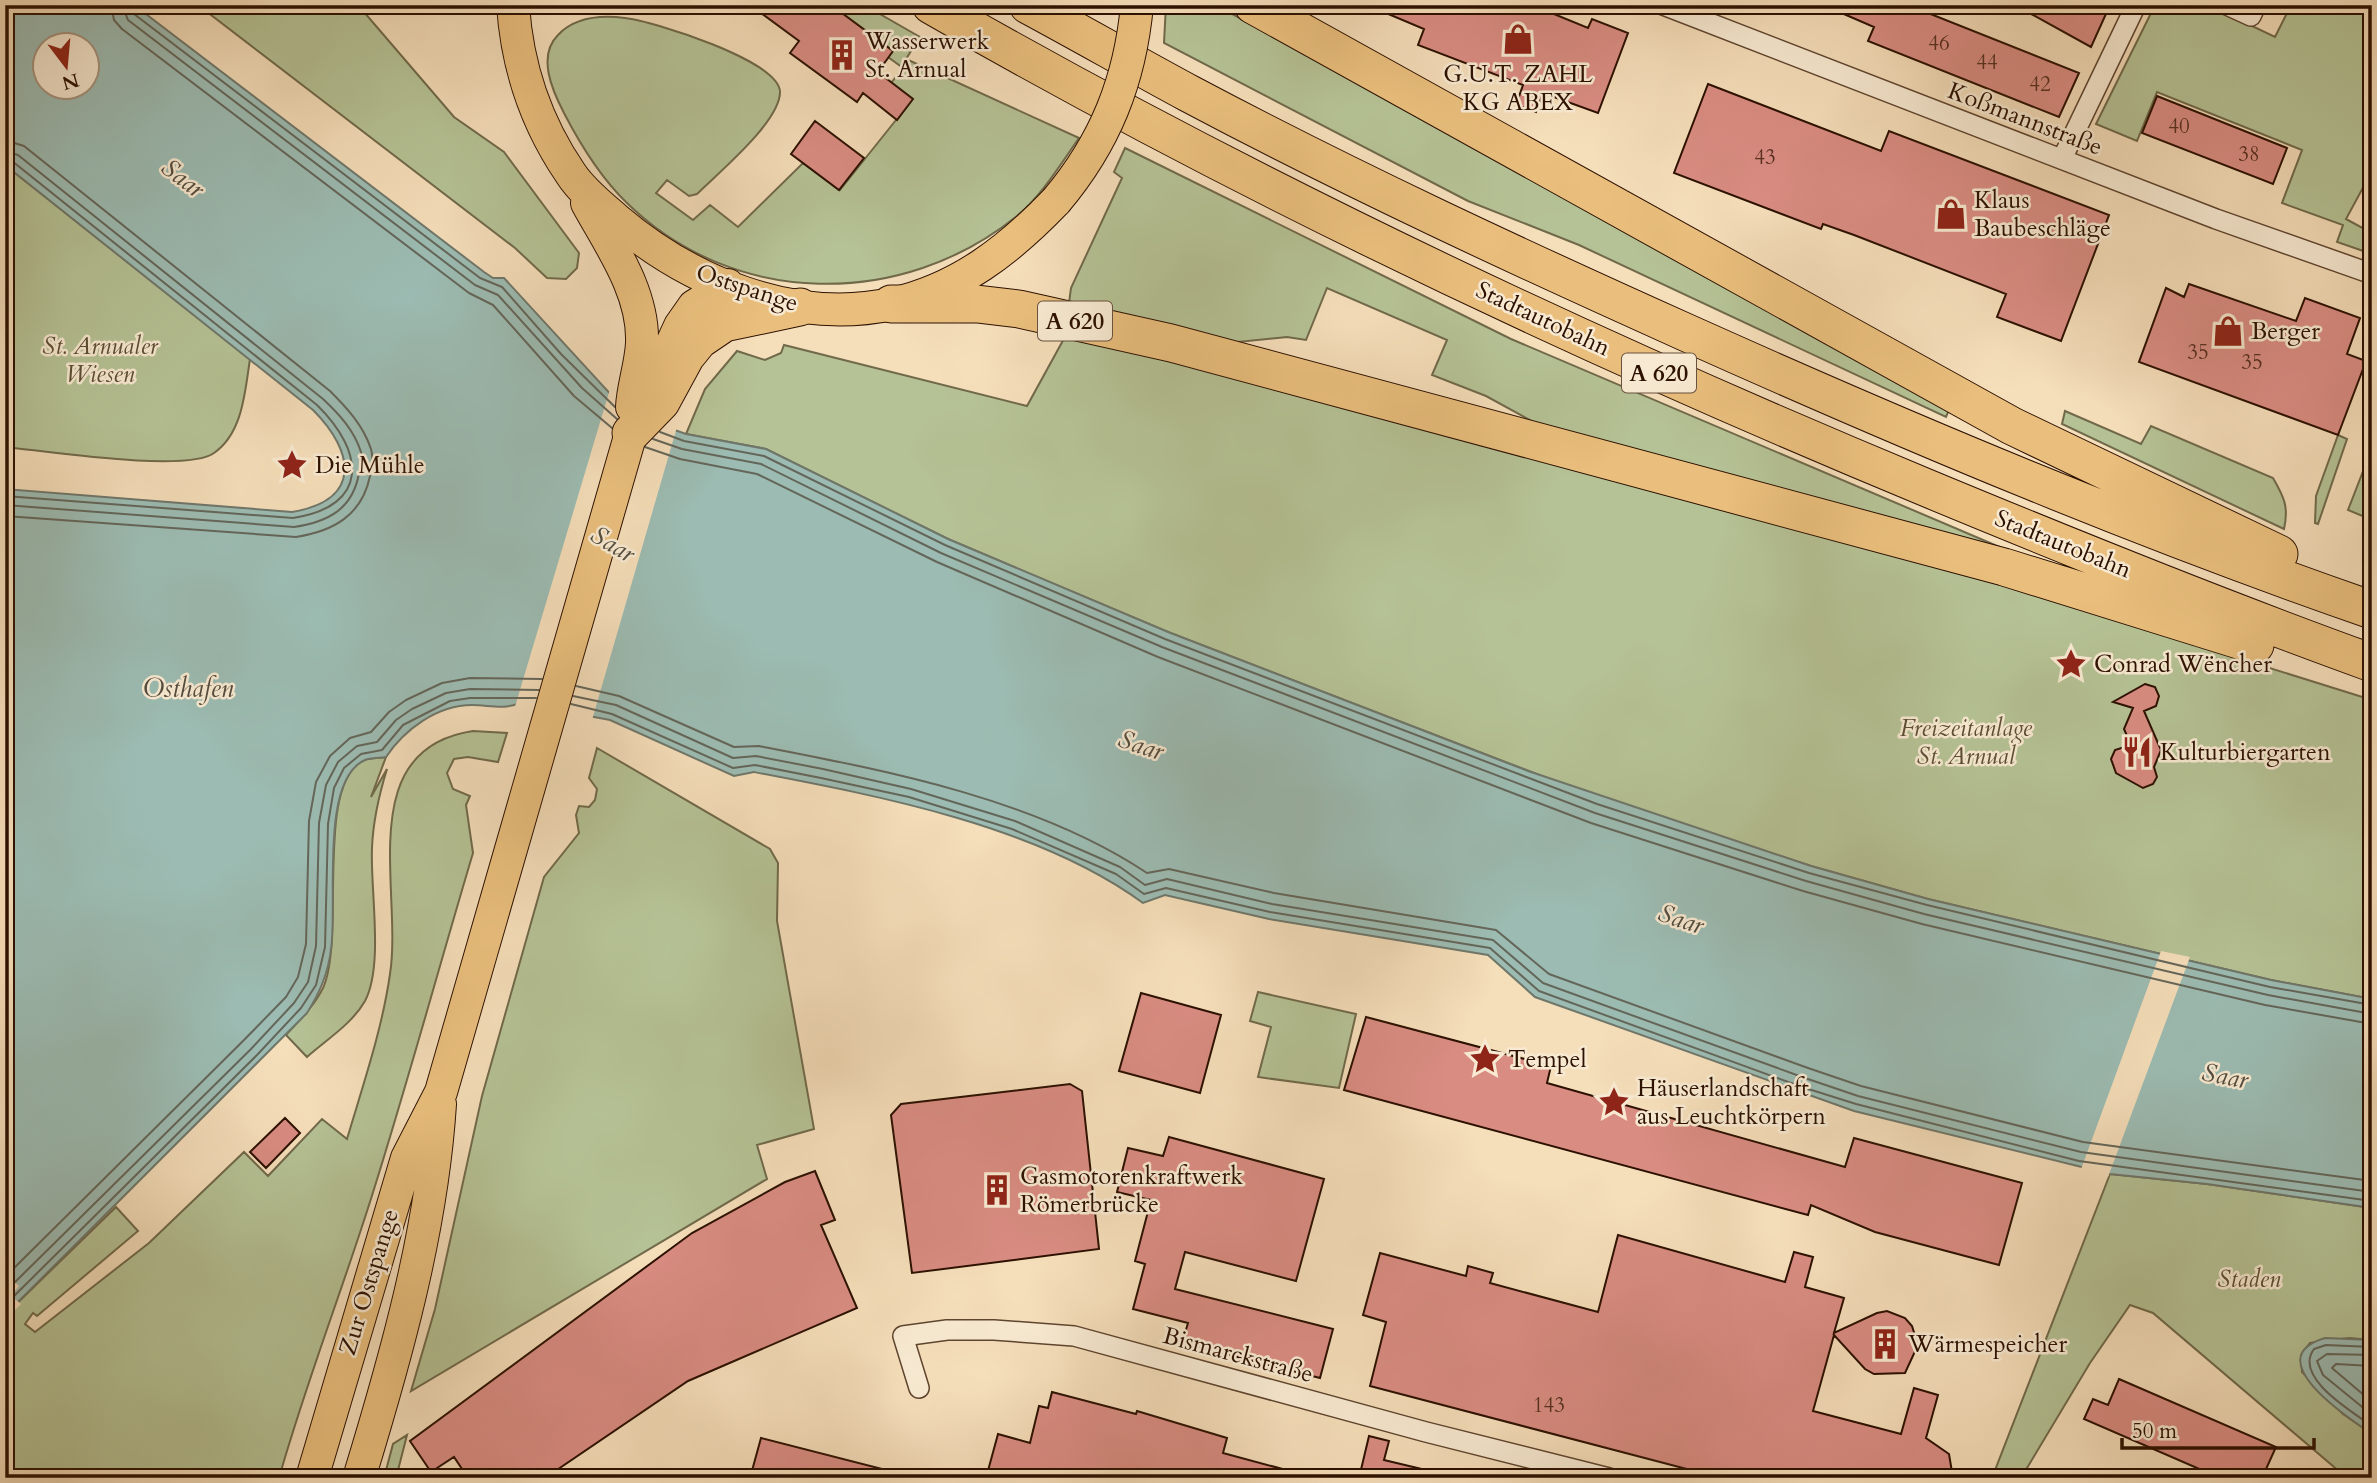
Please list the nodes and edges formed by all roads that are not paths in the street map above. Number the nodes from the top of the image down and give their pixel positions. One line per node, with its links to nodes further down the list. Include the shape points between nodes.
1 (513, 5): 11 (main road, Ostspange, via 530,95 551,143)
2 (931, 5): 22 (highway, Stadtautobahn / A 620, via 1226,163 1534,315 1752,416)
3 (1028, 5): 18 (highway, Stadtautobahn / A 620, via 1189,94 1552,272 1903,430)
4 (1137, 5): 14 (main road, Ostspange, bridge, via 1120,98 1098,144 1056,201 1028,231 978,269 948,285)
5 (1252, 5): 18 (highway, via 2012,426)
6 (1663, 5): 10 (street, Koßmannstraße)
7 (2136, 5): 10 (street)
8 (2227, 5): 9 (street, via 2250,16)
9 (2256, 5)
10 (2062, 159): 12 (street, Koßmannstraße)
11 (573, 177): 13 (main road, Ostspange, via 643,241 699,275); 16 (main road)
12 (2372, 274)
13 (729, 285): 15 (main road, Ostspange); 16 (main road, via 694,306)
14 (891, 304): 15 (main road, Ostspange); 22 (highway, A 620, via 1019,309 1171,343)
15 (800, 307): 16 (highway, via 724,323 699,340)
16 (665, 350): 17 (highway, via 661,402)
17 (631, 433): 26 (main road, Zur Ostspange)
18 (2262, 559): 19 (highway)
19 (2328, 585): 20 (highway); 21 (highway)
20 (2372, 594)
21 (2372, 610)
22 (2238, 626): 23 (highway, A 620)
23 (2305, 651): 24 (highway, A 620); 25 (highway, A 620)
24 (2372, 663)
25 (2372, 684)
26 (441, 1092): 28 (main road, Zur Ostspange, via 407,1158); 29 (main road, Zur Ostspange, via 435,1172 399,1334)
27 (919, 1388): 30 (street, Bismarckstraße, via 903,1336 994,1330 1074,1336)
28 (312, 1478)
29 (359, 1478)
30 (1609, 1478)

